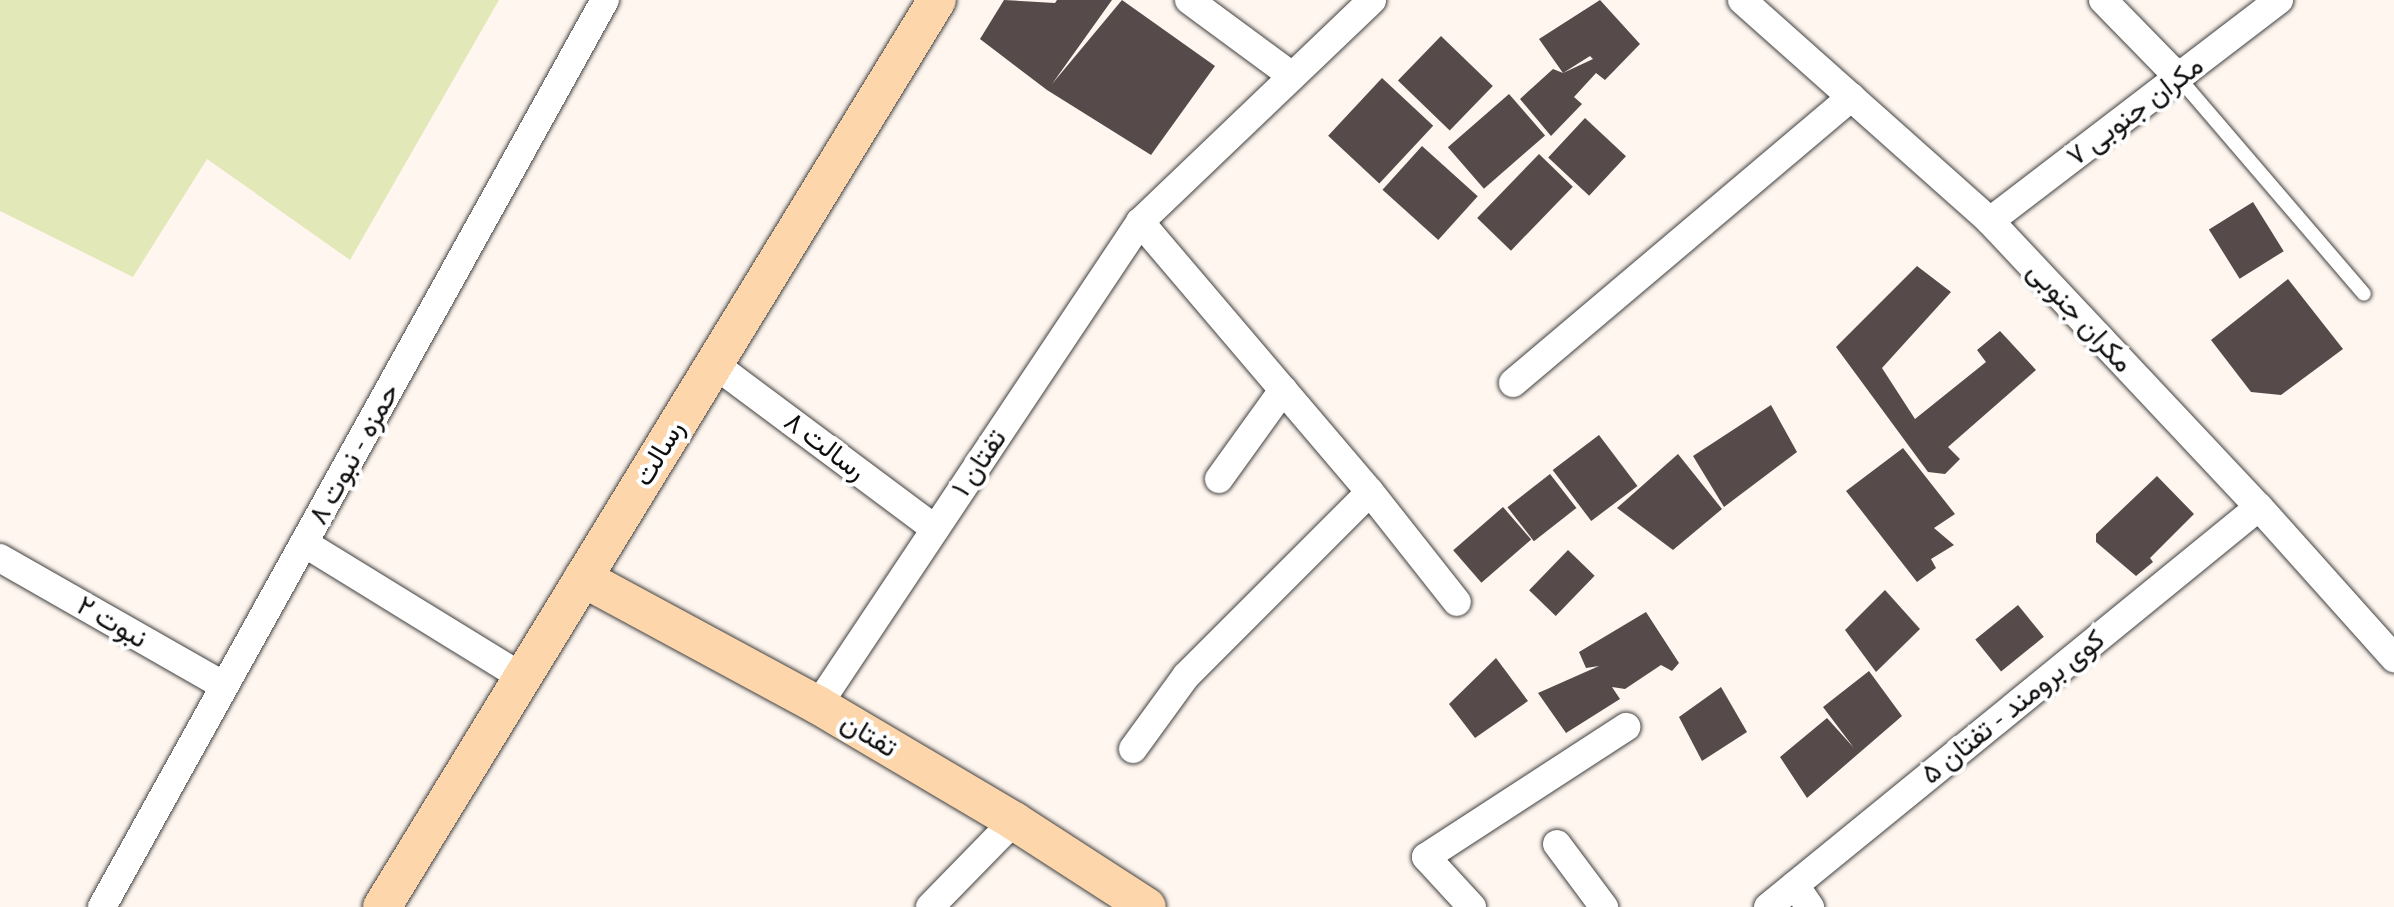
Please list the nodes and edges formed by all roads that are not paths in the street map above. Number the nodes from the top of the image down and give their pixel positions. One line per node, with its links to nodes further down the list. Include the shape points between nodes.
1 (605, 0): 21 (street, حمزه - نبوت ۸)
2 (937, 0): 14 (street, رسالت)
3 (1189, 0): 8 (street)
4 (1372, 0): 8 (street, تفتان ۱)
5 (1742, 0): 10 (street, مکران جنوبی)
6 (2103, 0): 9 (street)
7 (2279, 0): 9 (street, مکران جنوبی ۷)
8 (1292, 76): 12 (street, تفتان ۱)
9 (2179, 78): 11 (street, مکران جنوبی ۷); 13 (lane)
10 (1851, 97): 11 (street, مکران جنوبی); 15 (street)
11 (1990, 221): 19 (street, مکران جنوبی)
12 (1140, 222): 16 (street); 20 (street, تفتان ۱)
13 (2364, 294)
14 (714, 364): 20 (street, رسالت ۸); 23 (street, رسالت)
15 (1513, 383)
16 (1283, 390): 17 (street); 18 (street)
17 (1219, 479)
18 (1370, 492): 24 (street); 30 (street, via 1186,676)
19 (2259, 507): 25 (street, مکران جنوبی); 33 (street, کوی برومند - تفتان ۵)
20 (935, 529): 28 (street, تفتان ۱)
21 (304, 543): 26 (street); 27 (street, حمزه - نبوت ۸)
22 (0, 558): 27 (street, نبوت ۲)
23 (583, 578): 26 (street, رسالت); 28 (street, تفتان)
24 (1457, 602)
25 (2394, 658)
26 (522, 677): 35 (street, رسالت)
27 (224, 686): 34 (street, حمزه - نبوت ۸)
28 (818, 705): 31 (street, تفتان)
29 (1626, 727): 38 (street, via 1426,857)
30 (1133, 749)
31 (1014, 821): 36 (street); 37 (street, تفتان)
32 (1557, 844): 39 (street)
33 (1802, 896): 40 (street, کوی برومند - تفتان ۵)
34 (102, 907)
35 (382, 907)
36 (930, 907)
37 (1147, 907)
38 (1472, 907)
39 (1604, 907)
40 (1768, 907)

